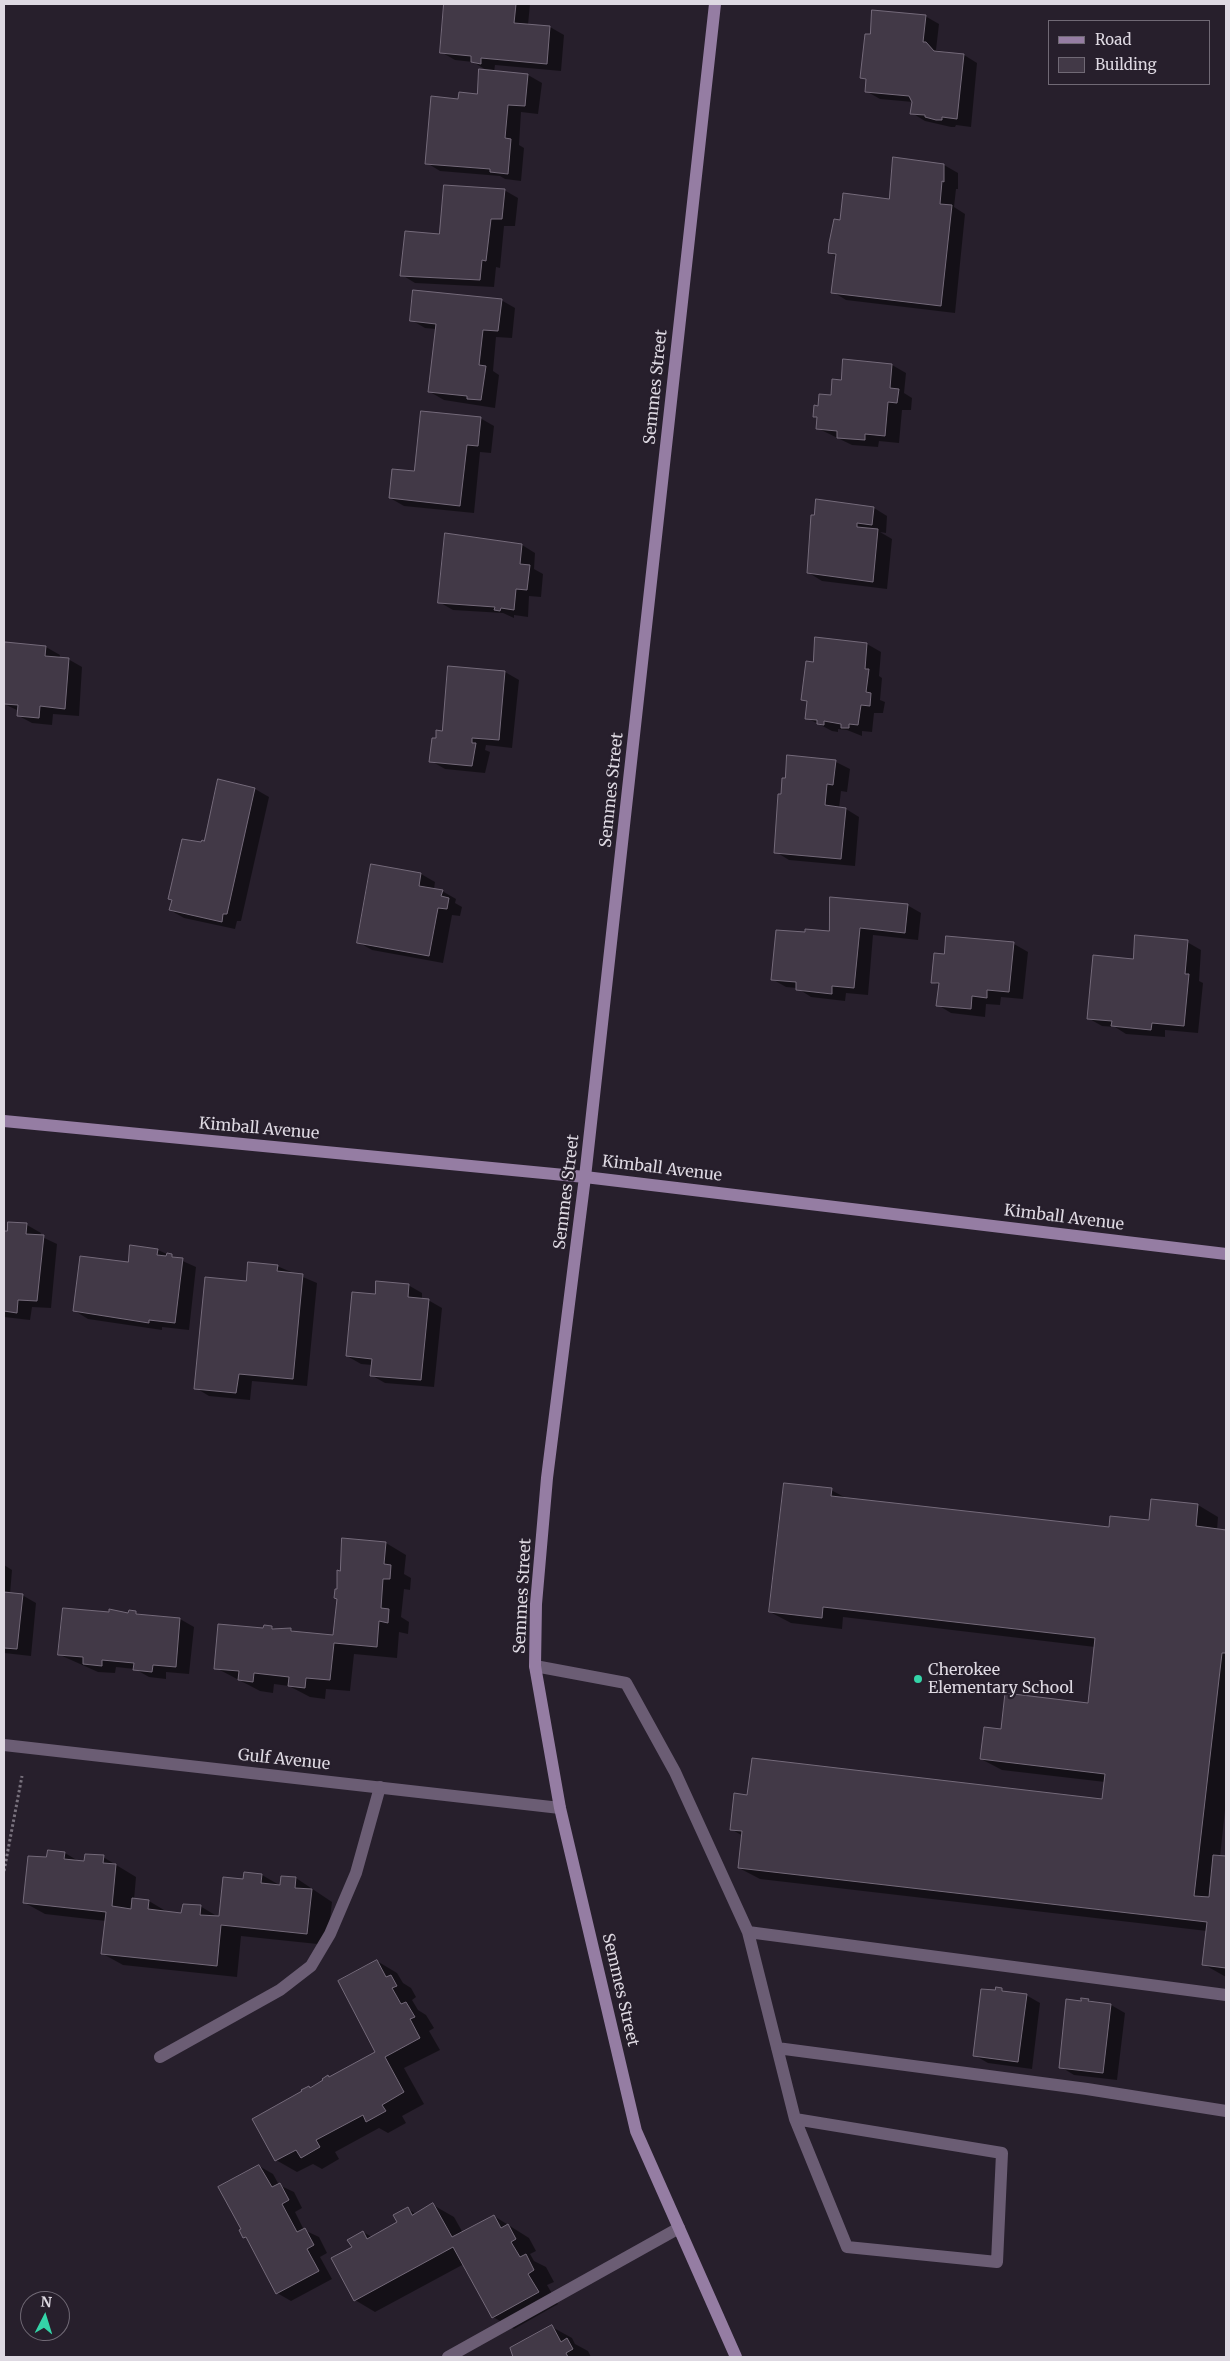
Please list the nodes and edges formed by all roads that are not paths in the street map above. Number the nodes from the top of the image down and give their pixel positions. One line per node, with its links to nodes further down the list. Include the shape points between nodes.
1 (716, 4): 3 (main road, Semmes Street)
2 (4, 1121): 3 (main road, Kimball Avenue)
3 (585, 1177): 4 (main road, Kimball Avenue); 5 (main road, Semmes Street, via 547,1478 536,1604)
4 (1226, 1254)
5 (535, 1666): 8 (main road, Semmes Street); 9 (street, via 626,1683 675,1772)
6 (4, 1745): 7 (street, Gulf Avenue)
7 (380, 1787): 8 (street, Gulf Avenue); 12 (street, via 356,1873 330,1934 310,1966 280,1990)
8 (560, 1808): 15 (main road, Semmes Street, via 636,2131)
9 (748, 1932): 10 (street); 11 (street)
10 (1226, 1995)
11 (777, 2048): 13 (street, via 1087,2088); 14 (street)
12 (160, 2057)
13 (1226, 2111)
14 (795, 2119): 14 (street, via 847,2247 997,2262 1002,2153)
15 (679, 2228): 16 (street); 17 (main road, Semmes Street)
16 (448, 2357)
17 (736, 2357)

